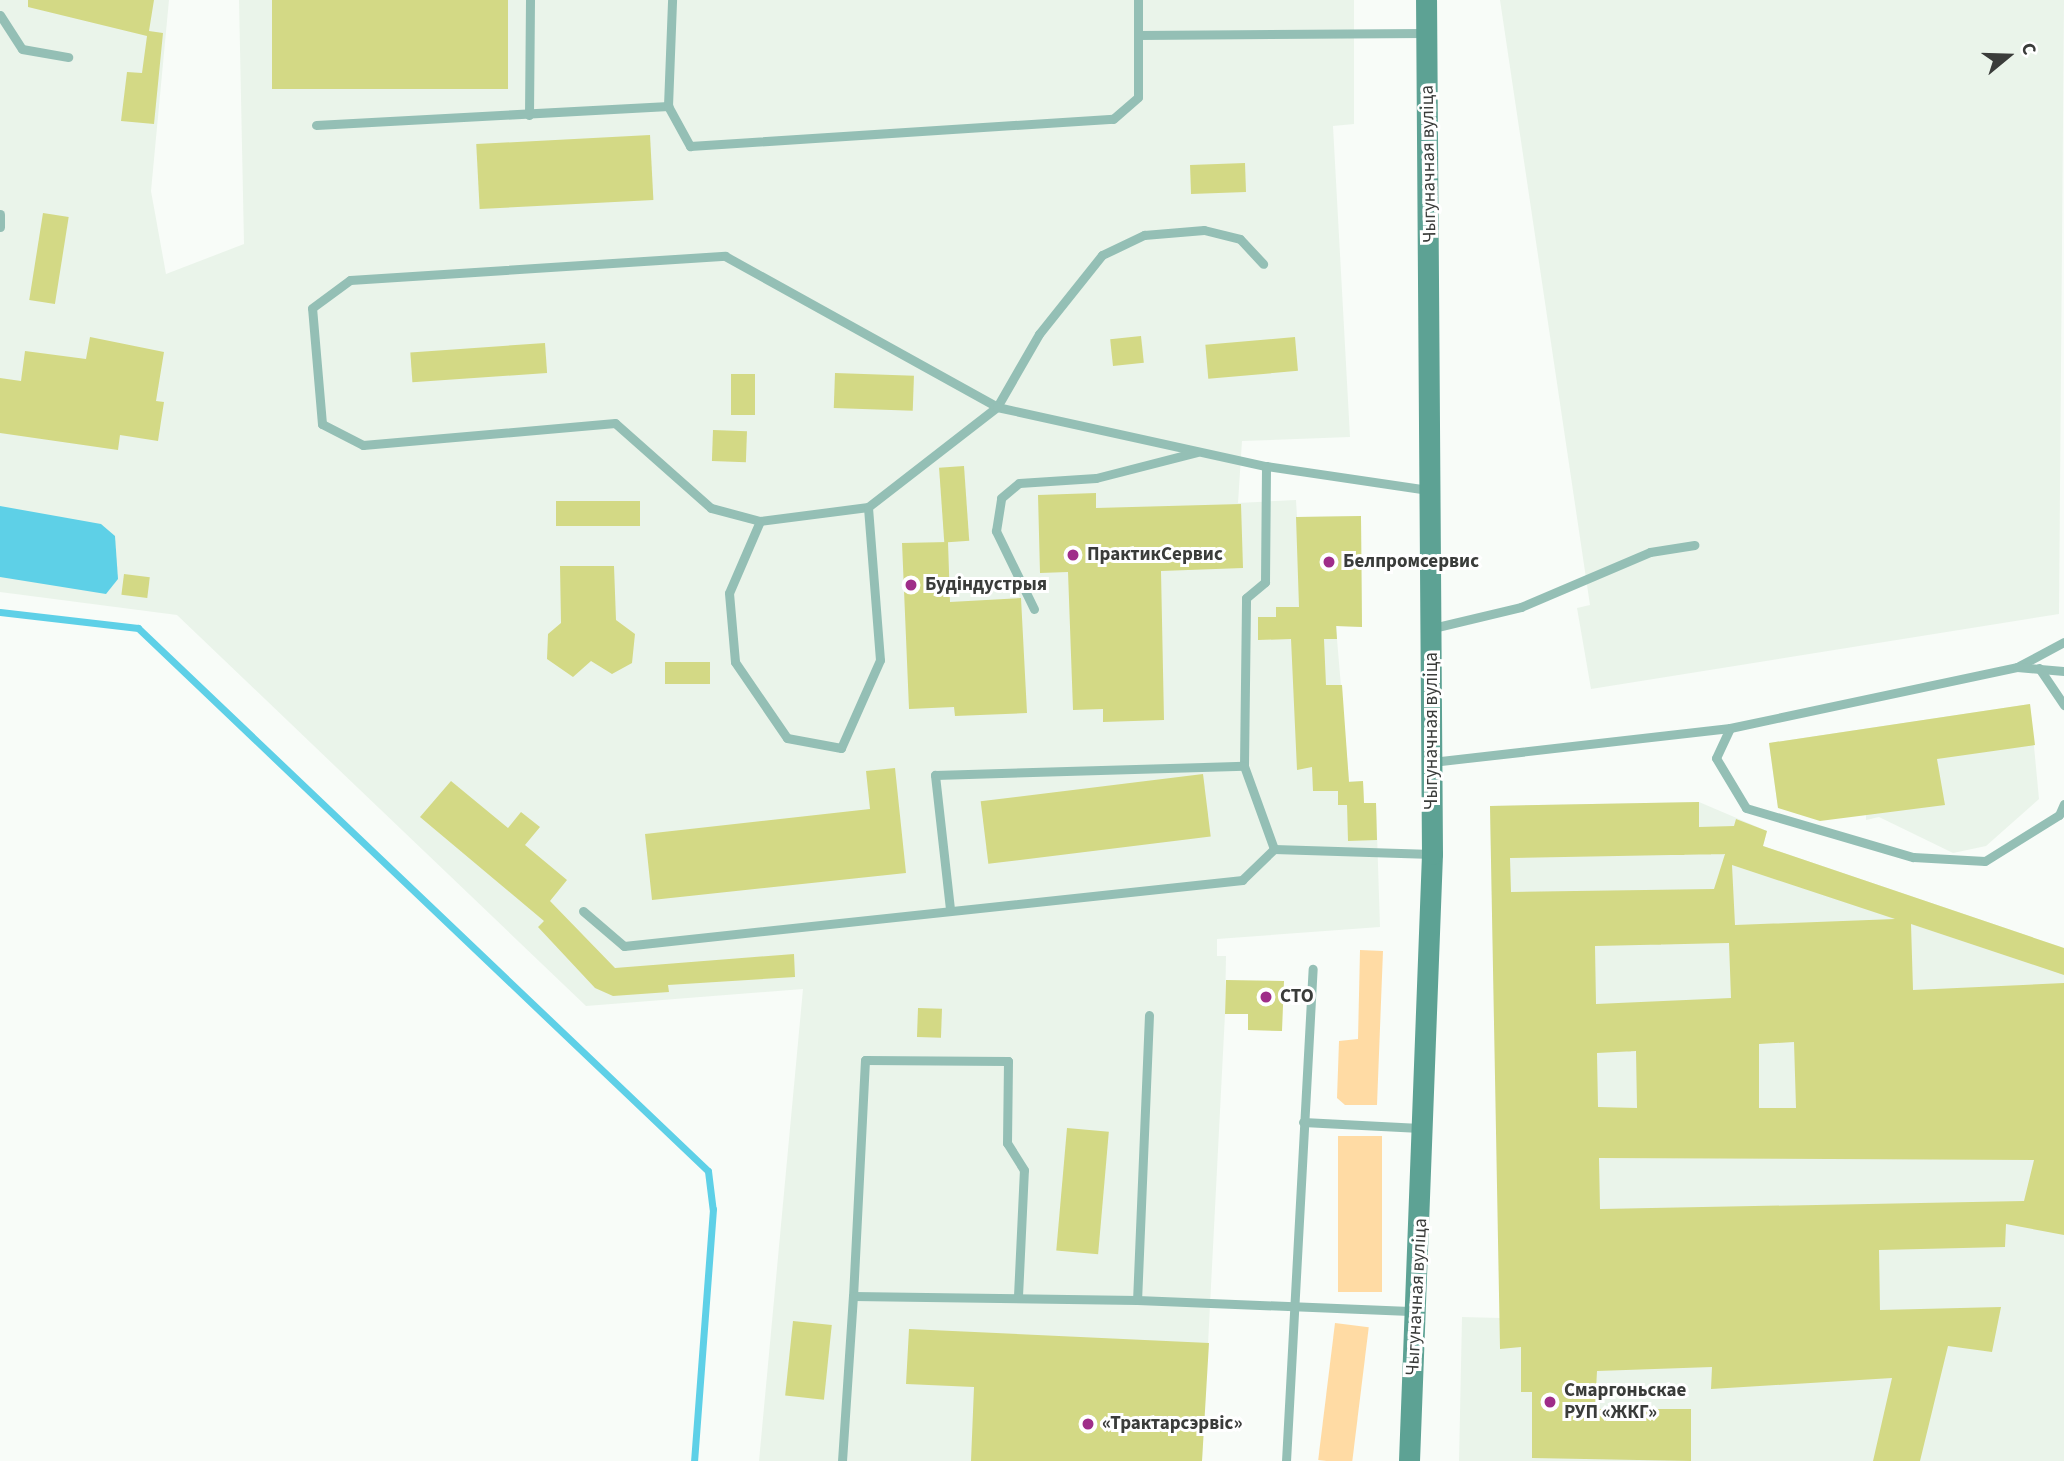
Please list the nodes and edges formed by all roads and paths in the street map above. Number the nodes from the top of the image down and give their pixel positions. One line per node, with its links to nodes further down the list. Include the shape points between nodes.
1 (530, 0): 10 (lane)
2 (671, 0): 9 (lane)
3 (1138, 0): 7 (lane)
4 (1426, 0): 6 (street, Чыгуначная вуліца)
5 (0, 15): 8 (lane, via 22,49)
6 (1427, 33): 7 (lane); 18 (street, Чыгуначная вуліца)
7 (1138, 35): 9 (lane, via 1138,97 1113,120 690,146)
8 (68, 57)
9 (668, 106): 10 (lane)
10 (529, 115): 11 (lane)
11 (316, 125)
12 (0, 214): 13 (lane)
13 (0, 228)
14 (1263, 264): 15 (lane, via 1240,239 1204,230 1143,235 1102,255 1039,334)
15 (998, 407): 16 (lane); 19 (lane); 20 (lane, via 725,256 350,280 312,308 322,424 363,445 615,423 711,508)
16 (1199, 452): 17 (lane); 22 (lane, via 1096,478 1019,483 1001,498 996,531)
17 (1266, 466): 18 (lane); 31 (lane, via 1265,582 1246,598)
18 (1433, 491): 23 (street, Чыгуначная вуліца)
19 (868, 507): 20 (lane); 20 (lane, via 880,660 841,748 787,738 735,662 729,593)
20 (760, 521)
21 (1694, 545): 23 (lane, via 1650,552 1521,607)
22 (1034, 609)
23 (1433, 628): 30 (street, Чыгуначная вуліца)
24 (2064, 642): 25 (lane)
25 (2017, 667): 26 (lane); 29 (lane)
26 (2039, 668): 27 (lane); 28 (lane)
27 (2064, 671)
28 (2064, 705)
29 (1730, 728): 30 (lane); 32 (lane, via 1716,758 1746,808 1913,857 1985,861 2059,815)
30 (1432, 762): 34 (street, Чыгуначная вуліца)
31 (1244, 766): 33 (lane); 35 (lane, via 935,775)
32 (2064, 804)
33 (1275, 849): 34 (lane); 35 (lane, via 1242,880)
34 (1432, 854): 40 (street, Чыгуначная вуліца)
35 (950, 909): 36 (lane, via 624,946)
36 (583, 911)
37 (1312, 969): 39 (lane)
38 (1149, 1015): 43 (lane)
39 (1303, 1122): 40 (lane); 44 (lane)
40 (1426, 1129): 45 (street, Чыгуначная вуліца)
41 (853, 1296): 42 (lane); 42 (lane, via 864,1060 1008,1061 1007,1143 1024,1170); 46 (lane)
42 (1018, 1296): 43 (lane)
43 (1137, 1300): 44 (lane)
44 (1294, 1304): 45 (lane); 47 (lane)
45 (1416, 1311): 48 (street, Чыгуначная вуліца)
46 (842, 1461)
47 (1286, 1461)
48 (1409, 1461)

